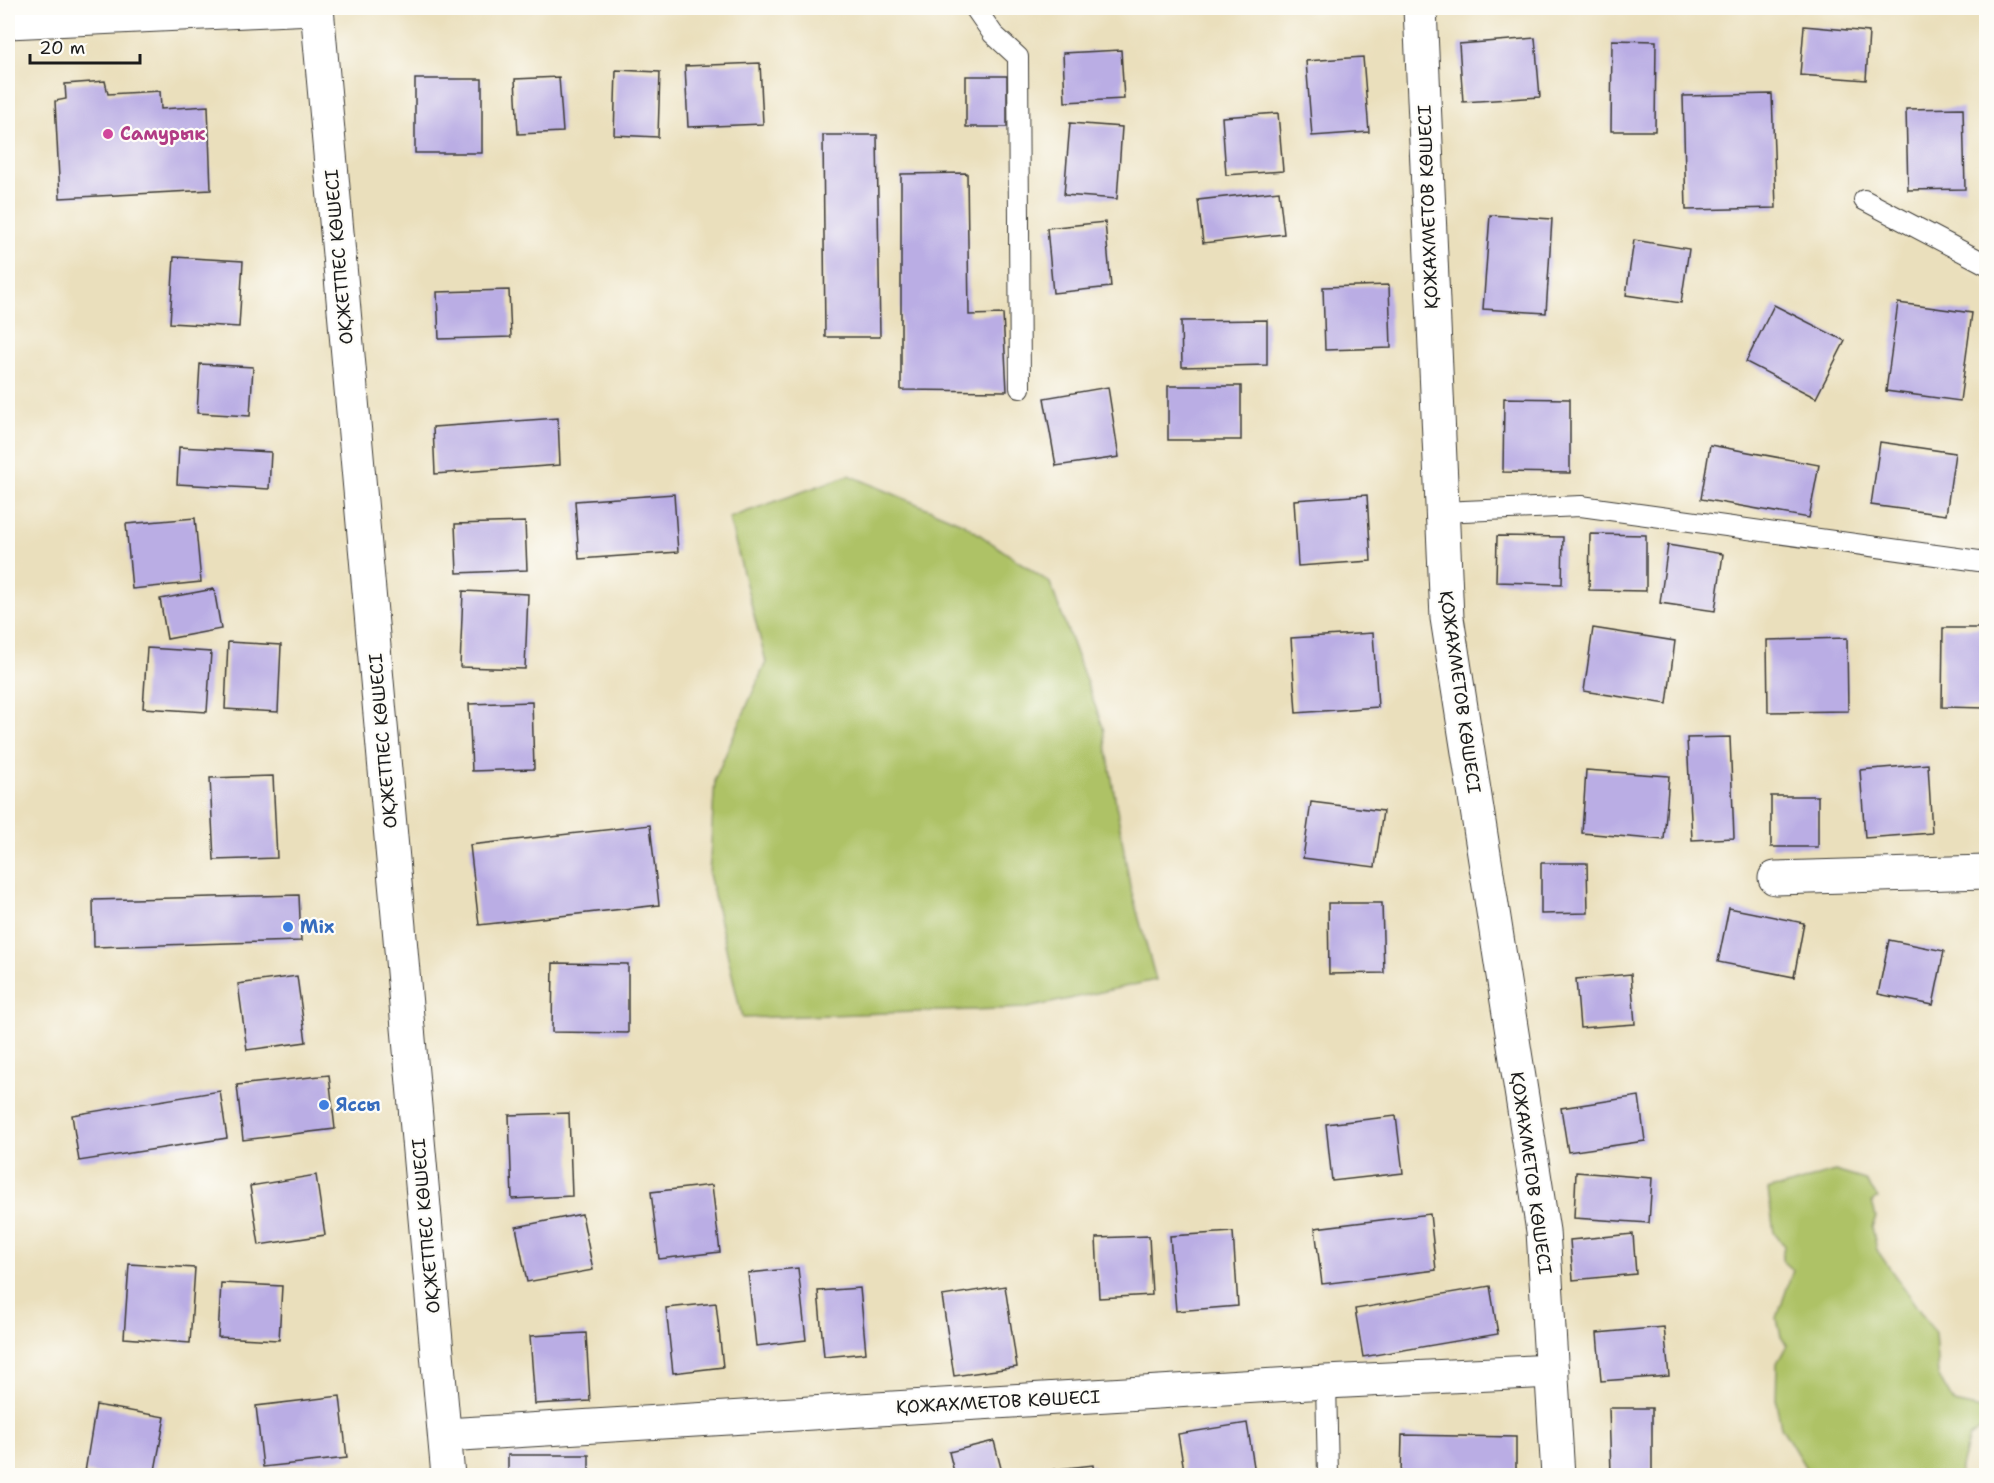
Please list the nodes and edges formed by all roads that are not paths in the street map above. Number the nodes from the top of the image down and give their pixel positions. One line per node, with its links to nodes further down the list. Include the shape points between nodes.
1 (315, 8): 4 (street); 14 (street, ОҚЖЕТПЕС КӨШЕСІ)
2 (975, 8): 7 (lane, via 993,34 1018,57)
3 (1420, 8): 8 (street, ҚОЖАХМЕТОВ КӨШЕСІ)
4 (8, 22)
5 (1864, 200): 6 (lane)
6 (1986, 264)
7 (1020, 388)
8 (1441, 512): 9 (lane, via 1581,506); 12 (street, ҚОЖАХМЕТОВ КӨШЕСІ, via 1447,618 1543,1231)
9 (1986, 562)
10 (1986, 872): 11 (street)
11 (1775, 878)
12 (1552, 1371): 13 (street, ҚОЖАХМЕТОВ КӨШЕСІ); 17 (street, ҚОЖАХМЕТОВ КӨШЕСІ)
13 (1326, 1382): 14 (street, ҚОЖАХМЕТОВ КӨШЕСІ); 16 (lane)
14 (444, 1435): 15 (street, ОҚЖЕТПЕС КӨШЕСІ)
15 (448, 1476)
16 (1328, 1476)
17 (1558, 1476)

